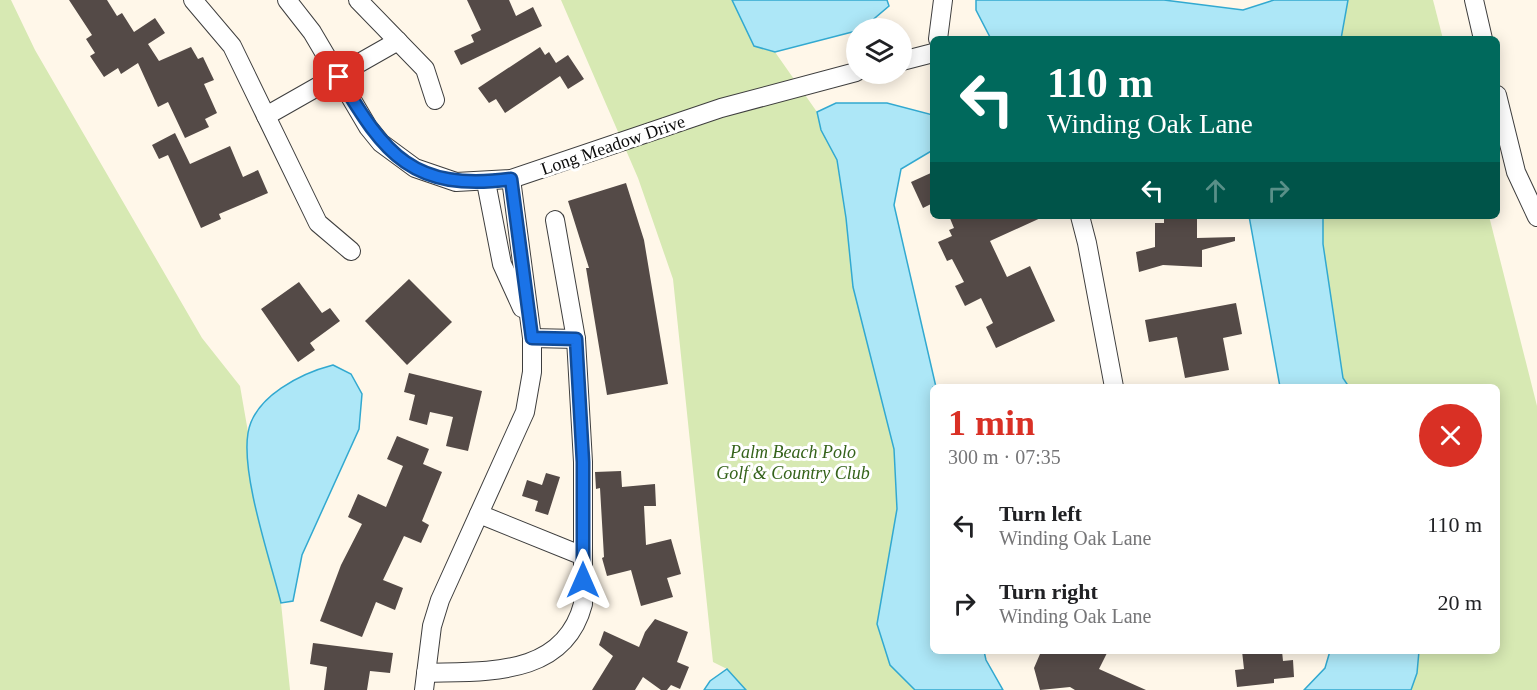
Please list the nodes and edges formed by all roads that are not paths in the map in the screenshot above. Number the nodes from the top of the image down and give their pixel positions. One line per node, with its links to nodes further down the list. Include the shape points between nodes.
1 (193, 0): 15 (street, via 232,46)
2 (287, 0): 12 (street, Long Meadow Drive)
3 (358, 0): 8 (street)
4 (943, 0): 6 (street)
5 (1474, 0): 7 (street)
6 (938, 36)
7 (1482, 36)
8 (398, 41): 12 (street); 13 (street, via 425,69)
9 (930, 54): 10 (street)
10 (912, 58)
11 (846, 75): 16 (street, Long Meadow Drive, via 731,105)
12 (339, 77): 15 (street); 17 (street, Long Meadow Drive, via 368,127 397,157 435,177)
13 (435, 100)
14 (1500, 107): 18 (street, via 1516,172)
15 (266, 116): 21 (street, via 318,223)
16 (511, 179): 17 (street, Long Meadow Drive); 22 (street)
17 (486, 182): 22 (street, via 502,264)
18 (1537, 217)
19 (1081, 219): 24 (street)
20 (555, 220): 23 (street)
21 (351, 251)
22 (530, 331): 23 (street); 25 (street, via 532,372 525,412)
23 (576, 339): 26 (street, via 583,462)
24 (1113, 384)
25 (479, 514): 26 (street); 27 (street, via 440,600 432,626)
26 (583, 556): 27 (street, via 580,614 572,632 550,653 522,665)
27 (425, 682)

